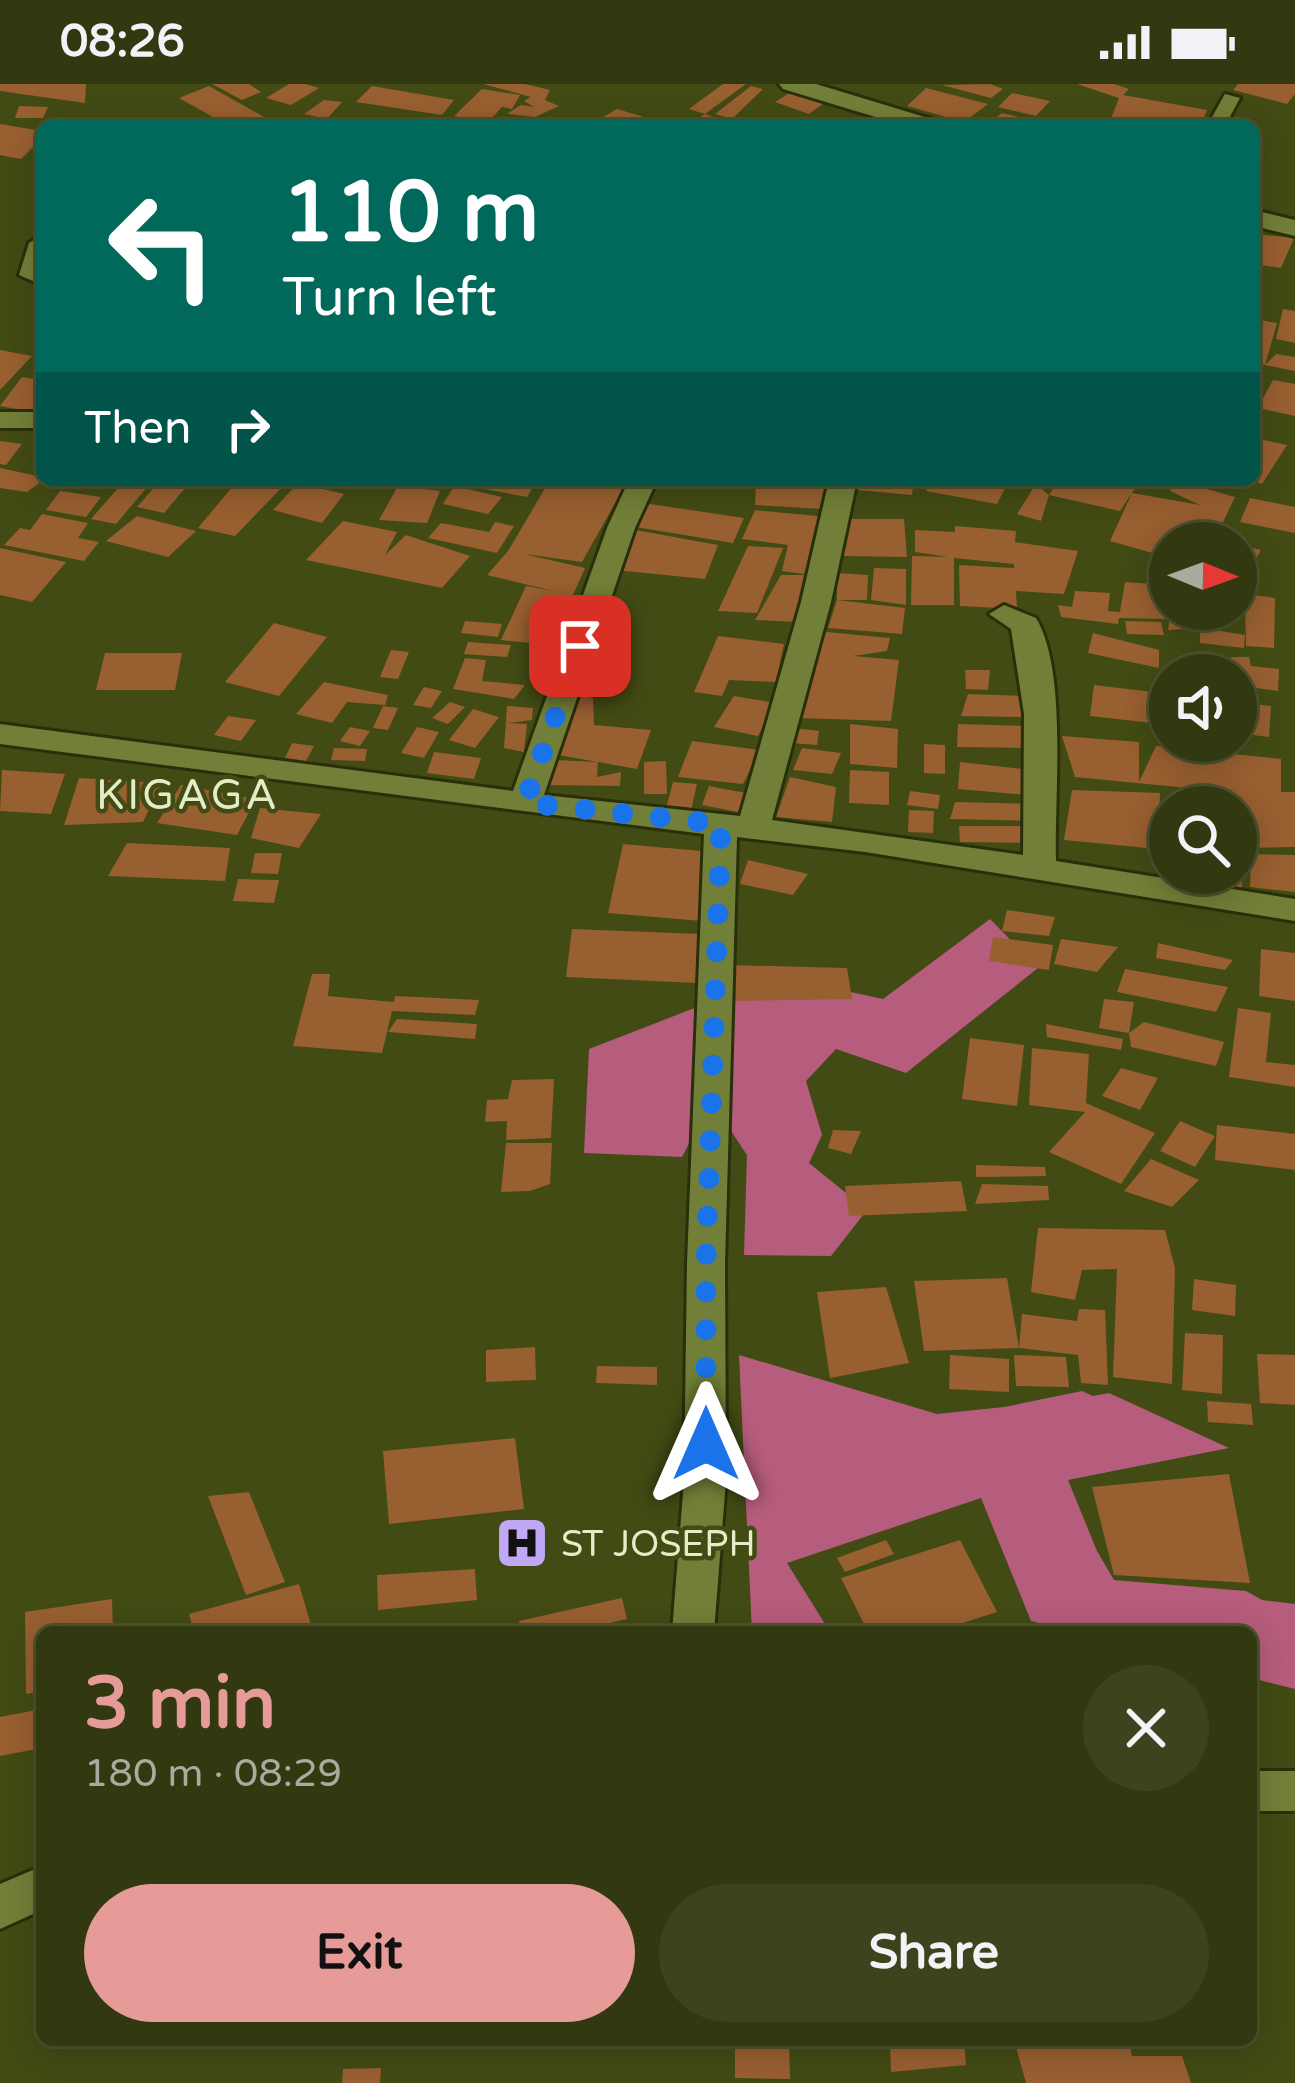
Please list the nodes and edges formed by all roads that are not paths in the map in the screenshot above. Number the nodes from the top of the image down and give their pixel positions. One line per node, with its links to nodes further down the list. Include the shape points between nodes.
1 (791, 84): 3 (street)
2 (1231, 98): 4 (lane)
3 (910, 120)
4 (1219, 120)
5 (1260, 219): 6 (street)
6 (1295, 228)
7 (36, 276): 8 (street)
8 (0, 286)
9 (36, 419): 10 (street)
10 (0, 420)
11 (640, 486): 15 (street)
12 (842, 486): 16 (street, via 816,602)
13 (1004, 614): 17 (street, via 1025,624 1038,667)
14 (0, 734): 15 (street)
15 (525, 803): 16 (street)
16 (737, 826): 17 (street); 19 (street, via 706,1263 706,1456)
17 (1040, 867): 18 (street)
18 (1295, 910)
19 (693, 1626)
20 (1295, 1790): 21 (street)
21 (1257, 1791)
22 (36, 1890): 23 (street)
23 (0, 1907)

